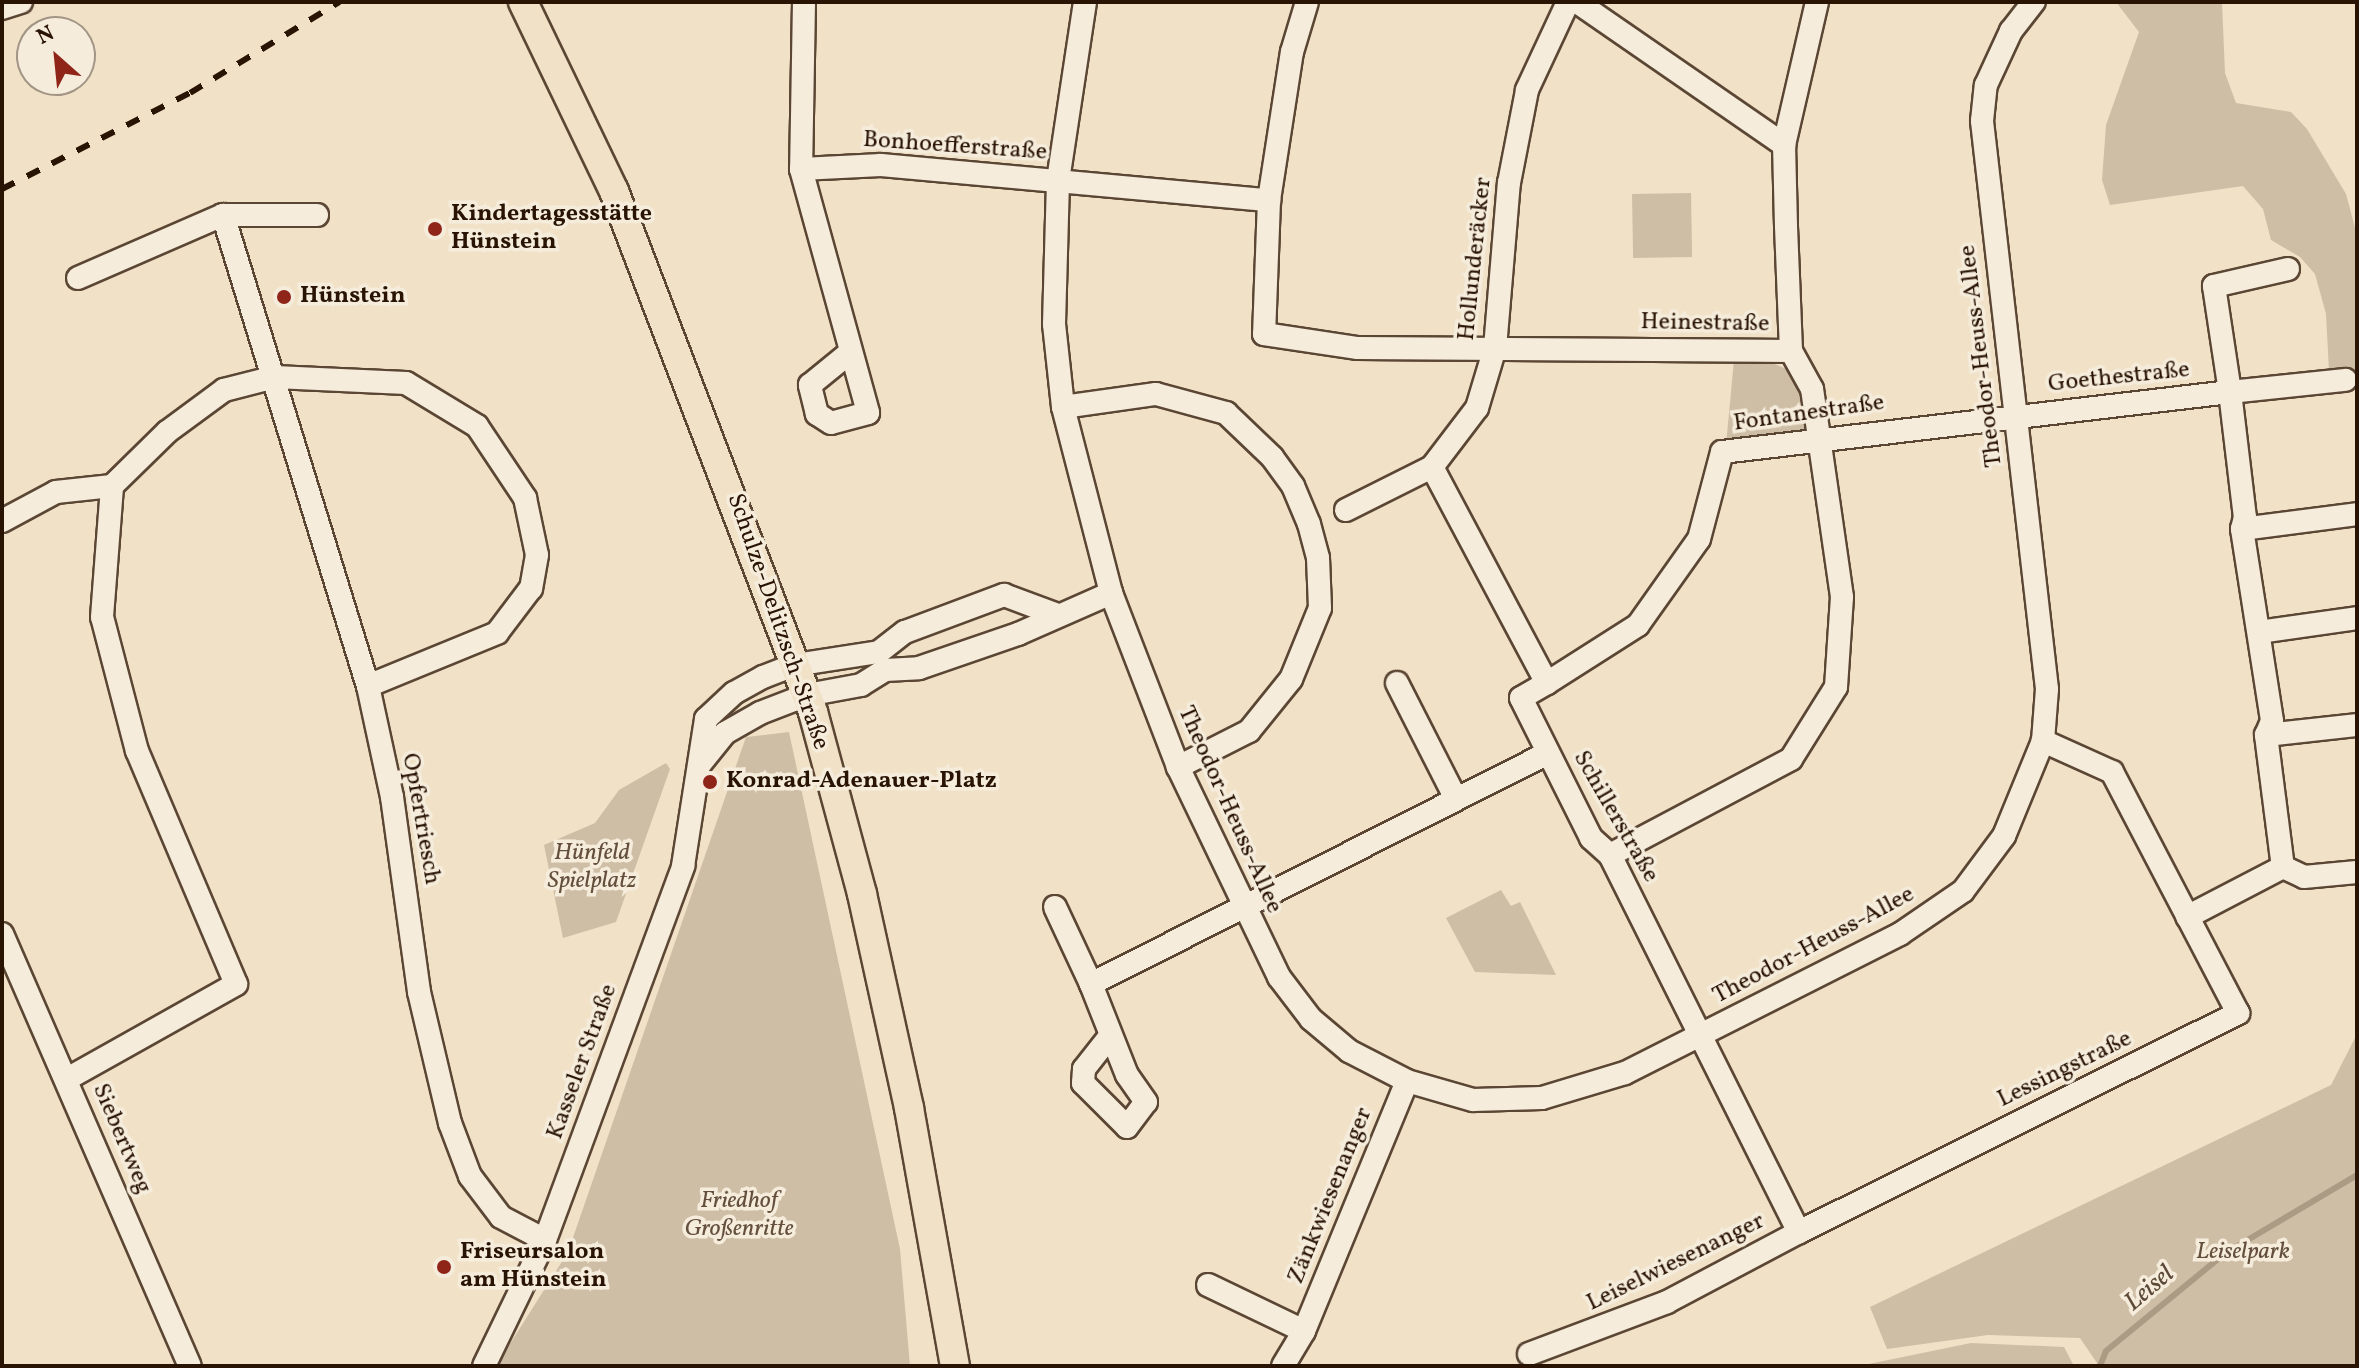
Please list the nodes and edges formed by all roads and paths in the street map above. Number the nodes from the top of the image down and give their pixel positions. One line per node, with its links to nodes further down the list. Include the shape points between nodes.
1 (21, 2): 10 (street)
2 (523, 2): 39 (main road, Schulze-Delitzsch-Straße, via 614,191)
3 (804, 2): 12 (street)
4 (1085, 2): 13 (street, Theodor-Heuss-Allee)
5 (1307, 2): 14 (street, Heinestraße, via 1292,52)
6 (1568, 2): 19 (street, Hollunderäcker, via 1527,90 1509,183)
7 (1577, 2): 11 (street)
8 (1817, 2): 11 (street)
9 (2034, 2): 26 (street, Theodor-Heuss-Allee, via 2011,31 1986,85 1982,121)
10 (2, 8)
11 (1784, 145): 20 (street)
12 (801, 169): 13 (street, Bonhoefferstraße, via 881,165); 21 (street)
13 (1058, 181): 14 (street); 25 (street, Theodor-Heuss-Allee, via 1054,324)
14 (1269, 200): 19 (street, Heinestraße, via 1264,334 1358,348)
15 (223, 215): 16 (street); 18 (street); 22 (street, Opfertriesch)
16 (317, 215)
17 (2288, 269): 24 (street, Goethestraße, via 2214,286)
18 (78, 278)
19 (1495, 348): 20 (street, Heinestraße); 28 (street, Hollunderäcker, via 1477,408)
20 (1791, 351): 27 (street, Heinestraße, via 1812,389)
21 (848, 354)
22 (275, 377): 29 (street, via 224,390 167,432); 42 (street, Opfertriesch, via 314,525); 42 (street, via 406,383 477,426 525,498 537,555 531,588 497,633)
23 (2345, 380): 24 (street, Goethestraße)
24 (2230, 392): 26 (street, Goethestraße); 33 (street, Goethestraße, via 2245,517)
25 (1063, 407): 34 (street, Theodor-Heuss-Allee); 49 (street, via 1156,394 1226,413 1293,486 1309,524 1318,558 1320,608 1291,679 1249,731)
26 (2014, 415): 27 (street, Fontanestraße); 46 (street, Theodor-Heuss-Allee, via 2047,689)
27 (1820, 437): 41 (street, Fontanestraße, via 1722,452 1699,539 1638,625); 51 (street, Heinestraße, via 1842,597 1832,701 1791,759)
28 (1432, 467): 30 (street, Hollunderäcker); 41 (street)
29 (112, 486): 32 (street, via 56,492); 61 (street, via 102,617 137,751 236,984)
30 (1346, 510)
31 (2357, 514): 33 (street)
32 (2, 521)
33 (2242, 529): 37 (street, Goethestraße)
34 (1111, 593): 35 (street); 49 (street, Theodor-Heuss-Allee)
35 (1055, 614): 38 (street, via 1018,634 919,668); 38 (street, via 1004,595 905,632)
36 (2357, 618): 37 (street)
37 (2259, 632): 45 (street, Goethestraße, via 2272,721)
38 (882, 661): 39 (street); 43 (street, via 861,685)
39 (795, 665): 43 (main road, Schulze-Delitzsch-Straße); 48 (street, Kasseler Straße, via 734,693 706,719)
40 (1397, 683): 50 (street)
41 (1547, 683): 47 (street, Schillerstraße, via 1521,698)
42 (368, 686): 64 (street, Opfertriesch, via 392,797 419,992 450,1123 470,1176 501,1217)
43 (807, 695): 48 (street, via 725,733); 70 (main road, Schulze-Delitzsch-Straße, via 884,992)
44 (2357, 725): 45 (street)
45 (2266, 735): 52 (street, Goethestraße)
46 (2043, 741): 56 (street, Lessingstraße, via 2112,772); 59 (street, Theodor-Heuss-Allee, via 2004,836 1963,891 1900,934)
47 (1548, 753): 50 (street); 51 (street, Schillerstraße, via 1591,838)
48 (698, 766): 64 (street, Kasseler Straße, via 683,866)
49 (1178, 767): 54 (street, Theodor-Heuss-Allee)
50 (1456, 799): 54 (street)
51 (1610, 855): 59 (street, Schillerstraße)
52 (2283, 867): 53 (street, via 2304,877); 56 (street)
53 (2357, 872)
54 (1242, 906): 58 (street); 62 (street, Theodor-Heuss-Allee, via 1279,977 1311,1019 1349,1051)
55 (1055, 907): 58 (street)
56 (2187, 917): 63 (street, Lessingstraße, via 2238,1013)
57 (2, 934): 61 (street, Siebertweg)
58 (1091, 984): 60 (street)
59 (1702, 1035): 62 (street, Theodor-Heuss-Allee, via 1625,1073 1542,1098 1473,1100); 63 (street)
60 (1110, 1036)
61 (67, 1079): 68 (street, Siebertweg)
62 (1407, 1081): 66 (street, Zänkwiesenanger)
63 (1799, 1232): 67 (street, Leiselwiesenanger, via 1667,1302)
64 (545, 1240): 69 (street, Kasseler Straße)
65 (1208, 1285): 66 (street)
66 (1304, 1331): 71 (street, Zänkwiesenanger)
67 (1529, 1354)
68 (190, 1366)
69 (484, 1366)
70 (955, 1366)
71 (1283, 1366)

